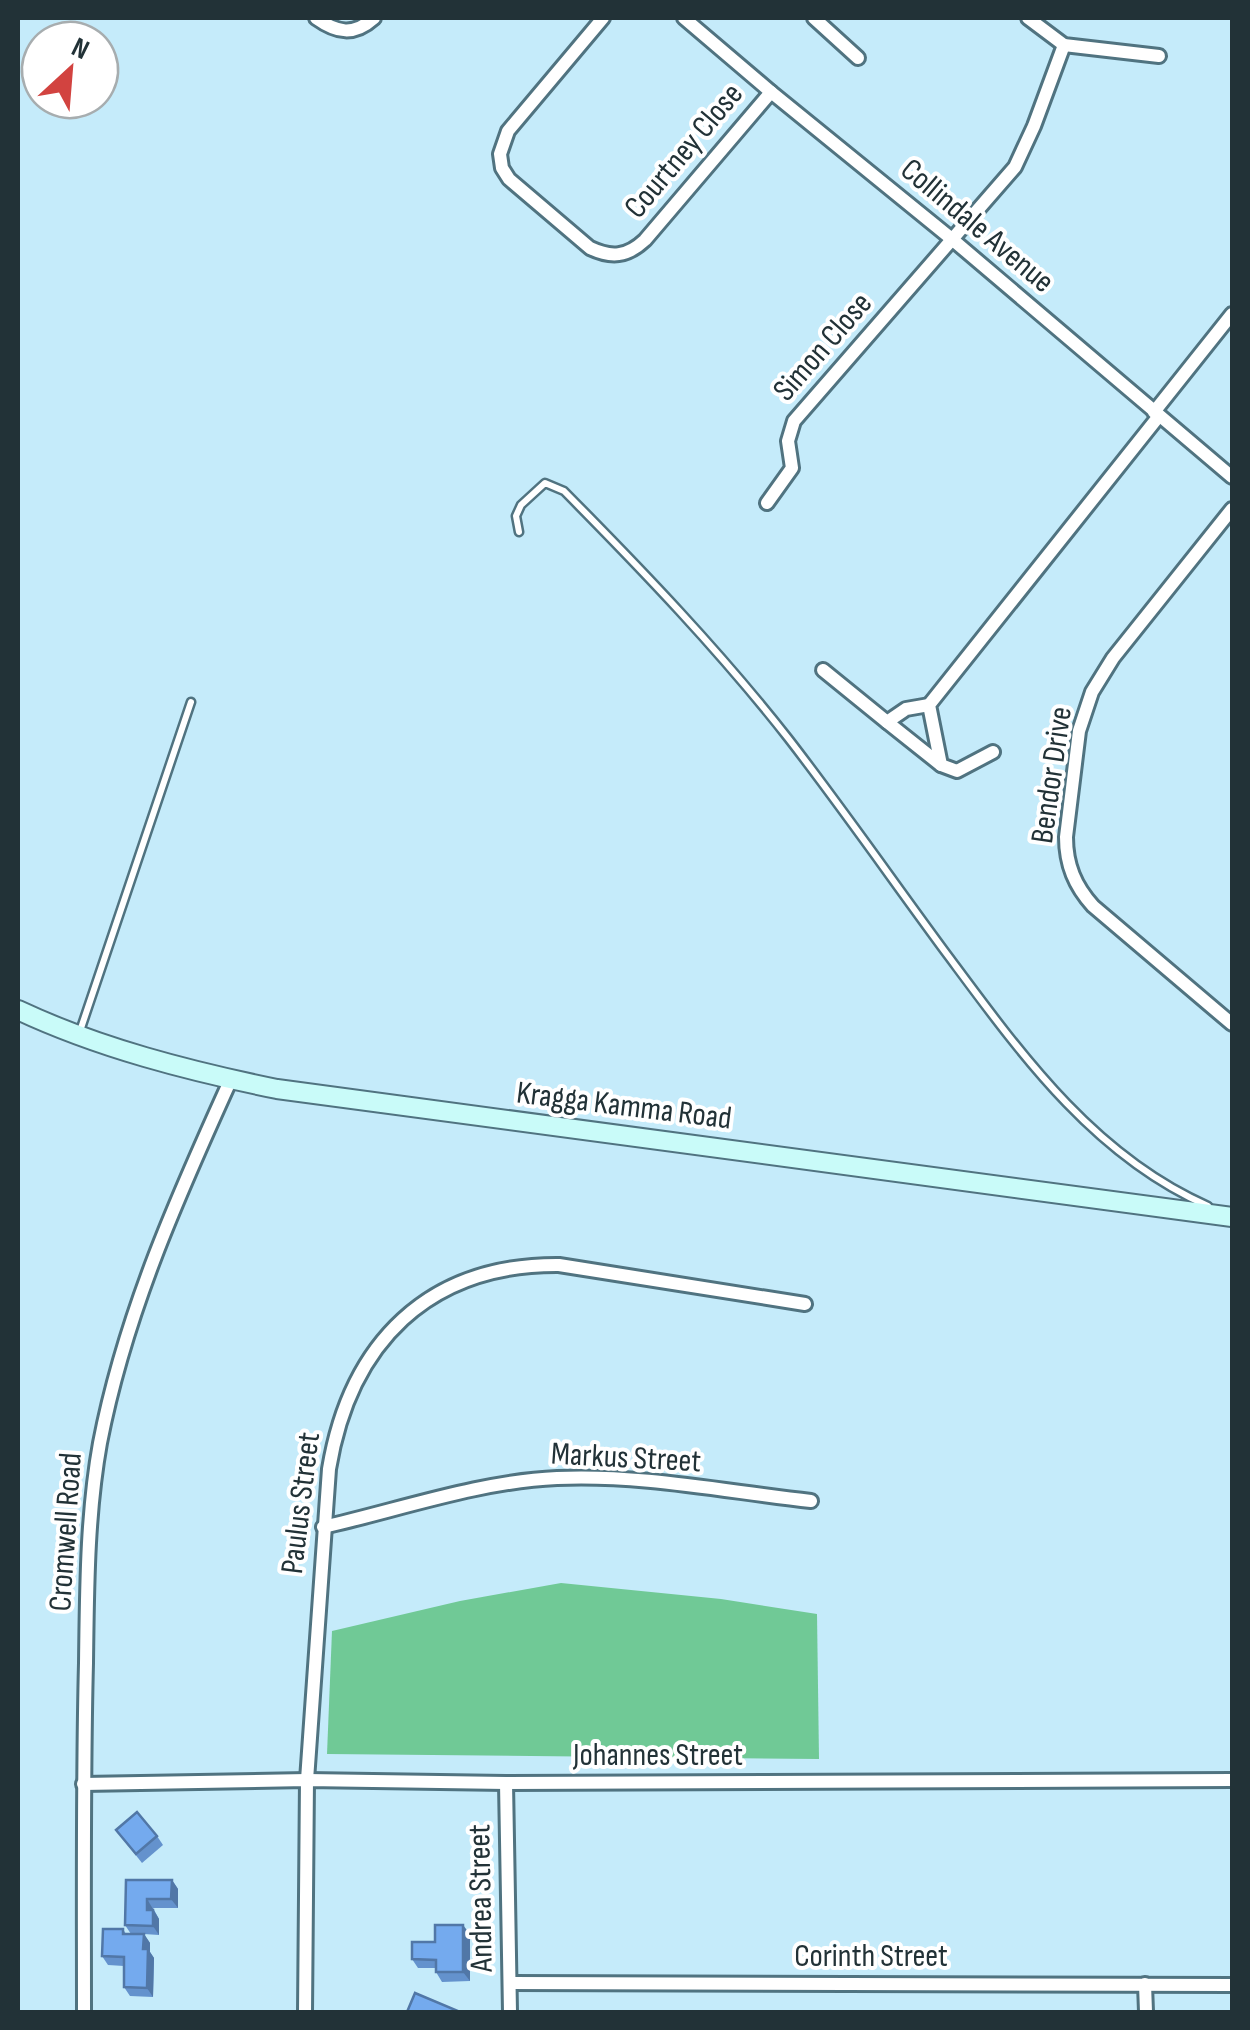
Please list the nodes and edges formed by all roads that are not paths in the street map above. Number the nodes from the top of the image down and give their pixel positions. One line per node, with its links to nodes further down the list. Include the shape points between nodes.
1 (316, 18): 2 (street, via 347,32)
2 (374, 18)
3 (603, 18): 10 (street, Courtney Close, via 508,131 500,154 509,179 604,255 634,251)
4 (814, 18): 9 (street)
5 (1028, 18): 7 (street)
6 (692, 20): 10 (street, Collindale Avenue)
7 (1064, 45): 8 (street); 11 (street, Simon Close, via 1024,151)
8 (1158, 56)
9 (858, 58)
10 (770, 92): 11 (street, Collindale Avenue)
11 (953, 240): 13 (street, Collindale Avenue); 15 (street, Simon Close, via 794,422 788,432 792,468)
12 (1232, 314): 13 (street)
13 (1157, 414): 14 (street, Collindale Avenue); 20 (street)
14 (1232, 477)
15 (767, 503)
16 (1232, 509): 25 (street, Bendor Drive, via 1092,692 1079,731 1066,853 1075,883 1093,906)
17 (520, 532): 28 (lane, via 516,516 535,490 545,483 564,491 668,596 787,736 1046,1083 1107,1143 1176,1190)
18 (823, 670): 21 (street)
19 (191, 702): 26 (lane)
20 (929, 706): 21 (street, via 906,709); 23 (street)
21 (887, 722): 23 (street)
22 (993, 752): 23 (street, via 958,771)
23 (941, 765)
24 (18, 1010): 26 (main road, Kragga Kamma Road)
25 (1232, 1024)
26 (78, 1035): 27 (main road, Kragga Kamma Road)
27 (231, 1080): 28 (main road, Kragga Kamma Road); 35 (street, Cromwell Road, via 148,1269 100,1446 90,1532)
28 (1232, 1217)
29 (805, 1304): 31 (street, Paulus Street, via 559,1266 522,1265 469,1279 424,1302 382,1338 358,1376 336,1427)
30 (811, 1501): 31 (street, Markus Street, via 556,1478)
31 (323, 1527): 32 (street, Paulus Street)
32 (307, 1780): 34 (street, Johannes Street); 35 (street, Johannes Street); 40 (street, Paulus Street)
33 (1232, 1780): 34 (street, Johannes Street)
34 (506, 1783): 36 (street, Andrea Street)
35 (84, 1784): 39 (street, Cromwell Road)
36 (510, 1983): 37 (street, Corinth Street); 41 (street, Andrea Street)
37 (1145, 1984): 38 (street, Corinth Street); 42 (street)
38 (1232, 1985)
39 (84, 2012)
40 (305, 2012)
41 (510, 2012)
42 (1146, 2012)

